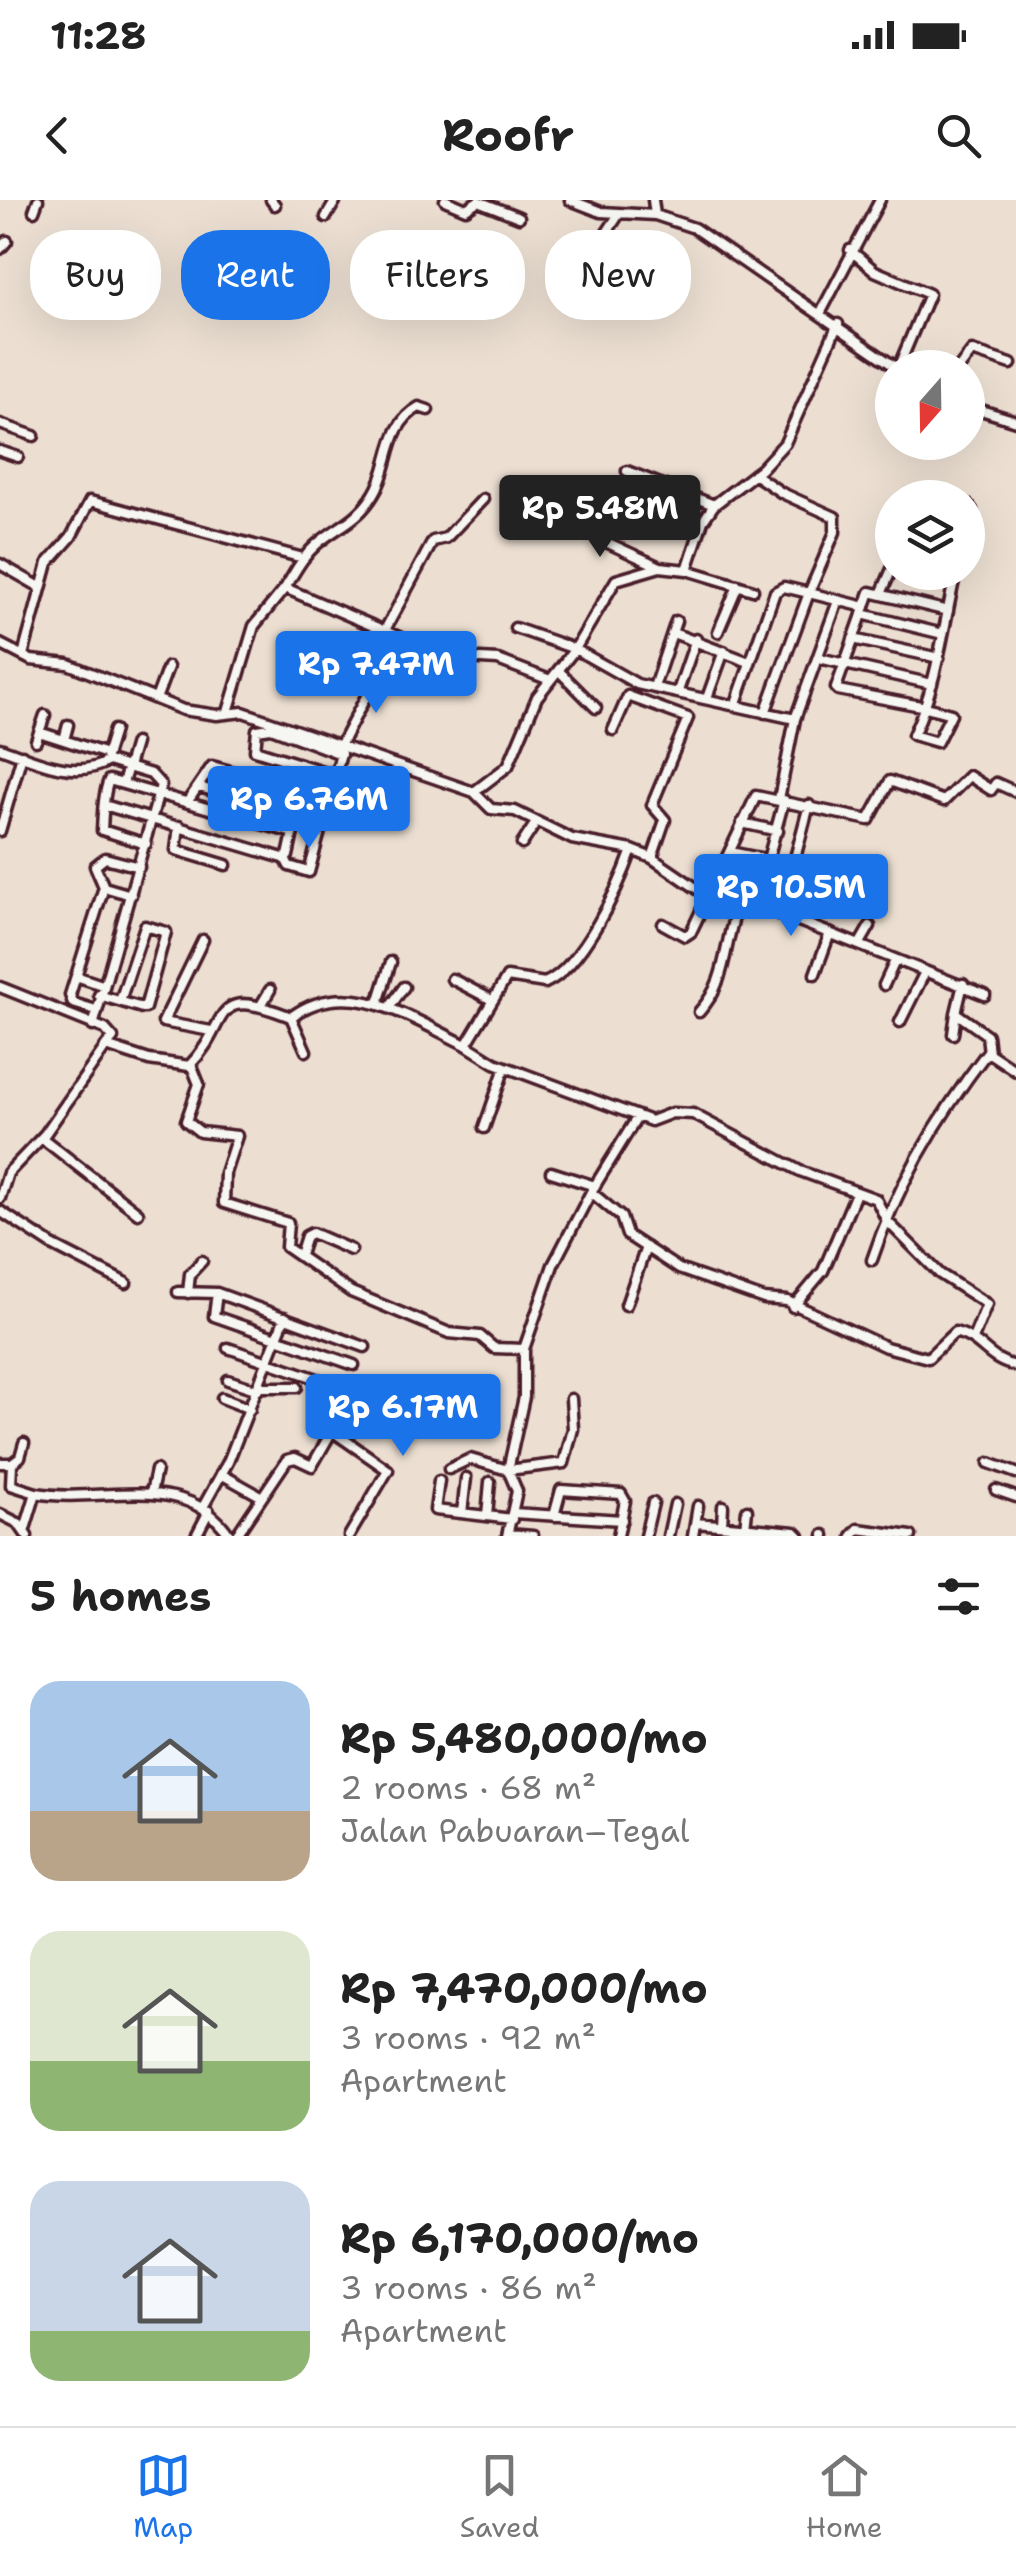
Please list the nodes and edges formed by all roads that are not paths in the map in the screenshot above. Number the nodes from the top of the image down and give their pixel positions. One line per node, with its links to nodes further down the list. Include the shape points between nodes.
1 (38, 200): 8 (street)
2 (336, 200): 12 (street)
3 (445, 200): 10 (street, via 466,209 478,201)
4 (570, 200): 9 (street)
5 (623, 200): 9 (street)
6 (653, 200): 11 (street)
7 (880, 200): 16 (street)
8 (34, 210)
9 (620, 214): 11 (street); 13 (street)
10 (519, 216)
11 (655, 216): 17 (street, via 700,232)
12 (326, 217)
13 (609, 230)
14 (7, 241): 15 (street)
15 (0, 249)
16 (850, 250): 17 (street); 19 (street, via 875,272 929,294)
17 (821, 312): 18 (street)
18 (838, 324): 20 (street); 31 (street, via 787,439)
19 (906, 350)
20 (875, 351)
21 (985, 355): 22 (street)
22 (1011, 364)
23 (428, 410): 35 (street, via 419,407 404,420 376,493 356,518)
24 (985, 411): 25 (street)
25 (1016, 420)
26 (0, 424): 27 (street)
27 (34, 436)
28 (0, 451): 29 (street)
29 (18, 457)
30 (627, 471): 33 (street)
31 (754, 474): 33 (street); 45 (street, via 837,520)
32 (483, 499): 52 (street, via 446,538 433,541)
33 (714, 505): 38 (street)
34 (612, 518): 37 (street, via 606,542)
35 (303, 558): 40 (street, via 90,501 48,563); 41 (street)
36 (0, 564): 40 (street)
37 (660, 567): 38 (street); 59 (street, via 616,580)
38 (687, 570): 39 (street)
39 (738, 585): 42 (street); 53 (street)
40 (40, 587): 61 (street)
41 (286, 588): 52 (street); 80 (street, via 254,626)
42 (753, 590)
43 (883, 590): 46 (street)
44 (952, 590): 49 (street)
45 (808, 593): 47 (street); 65 (street, via 778,588); 81 (street)
46 (881, 594): 48 (street, via 870,592); 49 (street)
47 (838, 601): 48 (street); 63 (street)
48 (864, 610): 55 (street); 56 (street)
49 (948, 612): 55 (street)
50 (676, 620): 54 (street)
51 (515, 628): 59 (street)
52 (385, 630): 62 (street)
53 (718, 632)
54 (674, 633): 57 (street); 72 (street)
55 (943, 634): 64 (street)
56 (853, 638): 64 (street); 66 (street)
57 (696, 639): 60 (street); 73 (street)
58 (0, 644): 61 (street)
59 (575, 650): 68 (street); 70 (street)
60 (724, 651): 65 (street); 75 (street)
61 (23, 654): 76 (street)
62 (445, 657): 69 (street, via 498,660); 89 (street, via 424,684 383,664)
63 (819, 658): 66 (street); 83 (street)
64 (939, 658): 71 (street)
65 (749, 662): 77 (street)
66 (843, 664): 71 (street); 79 (street, via 838,690)
67 (168, 668): 76 (street)
68 (559, 670): 69 (street); 78 (street)
69 (550, 680): 101 (street, via 508,766)
70 (633, 682): 72 (street); 74 (street)
71 (932, 684): 79 (street)
72 (654, 687): 73 (street)
73 (678, 691): 75 (street)
74 (628, 696): 86 (street); 121 (street, via 688,718 652,804 665,820)
75 (706, 698): 77 (street)
76 (156, 699): 80 (street, via 183,710)
77 (735, 706): 81 (street)
78 (596, 708)
79 (926, 708): 79 (street, via 912,737 933,744 952,715)
80 (228, 712): 89 (street)
81 (765, 712): 83 (street)
82 (44, 714): 87 (street, via 38,737)
83 (794, 718): 104 (street)
84 (68, 725): 87 (street)
85 (114, 730): 92 (street)
86 (613, 730)
87 (64, 740): 92 (street)
88 (135, 743): 93 (street)
89 (340, 746): 101 (street)
90 (0, 748): 91 (street)
91 (22, 755): 92 (street, via 77,771 96,769); 100 (street)
92 (106, 757): 93 (street)
93 (128, 766): 96 (street); 103 (street, via 151,774)
94 (310, 768): 95 (street); 95 (street, via 256,750 257,730 271,728 340,752); 99 (street)
95 (334, 776): 108 (street)
96 (124, 783): 103 (street); 106 (street, via 107,781)
97 (0, 787): 100 (street)
98 (199, 787): 99 (street, via 212,766); 99 (street, via 303,816 308,813); 105 (street)
99 (302, 788)
100 (11, 790): 114 (street)
101 (474, 792): 112 (street, via 491,809 516,811)
102 (1016, 792): 107 (street, via 996,783 990,790 968,776 944,801 890,780 868,820)
103 (161, 794): 105 (street); 110 (street)
104 (782, 800): 107 (street); 111 (street, via 756,796); 115 (street)
105 (188, 802): 120 (street, via 288,830 293,838)
106 (104, 805): 110 (street); 116 (street, via 103,832)
107 (809, 805): 130 (street)
108 (324, 810): 109 (street); 120 (street, via 326,825 309,872)
109 (374, 817)
110 (154, 818): 113 (street); 116 (street)
111 (742, 823): 115 (street); 119 (street)
112 (535, 824): 117 (street); 118 (street, via 582,842)
113 (179, 826): 120 (street); 123 (street, via 176,850)
114 (0, 831)
115 (778, 831): 122 (street)
116 (146, 844): 124 (street)
117 (522, 844)
118 (632, 850): 121 (street); 150 (street, via 589,937 560,972 545,984 511,975)
119 (730, 852): 122 (street); 127 (street)
120 (285, 858)
121 (652, 858): 127 (street)
122 (770, 860): 129 (street)
123 (226, 864)
124 (139, 867): 125 (street, via 99,858 96,872); 126 (street)
125 (104, 888): 126 (street); 140 (street)
126 (130, 894): 143 (street)
127 (709, 897): 128 (street); 131 (street, via 689,935)
128 (738, 902): 129 (street); 156 (street, via 722,954 724,976)
129 (756, 904): 130 (street)
130 (780, 915): 133 (street)
131 (663, 924)
132 (870, 926): 135 (street)
133 (830, 933): 135 (street); 138 (street)
134 (203, 940): 161 (street, via 163,1022)
135 (859, 945): 136 (street)
136 (895, 961): 139 (street); 144 (street)
137 (392, 962): 152 (street)
138 (815, 974)
139 (924, 974): 142 (street); 159 (street)
140 (76, 976): 143 (street); 155 (street, via 70,1001)
141 (452, 979): 150 (street)
142 (963, 984): 149 (street); 157 (street)
143 (102, 985): 148 (street)
144 (884, 985)
145 (404, 986): 154 (street)
146 (0, 988): 160 (street)
147 (270, 990): 153 (street)
148 (99, 995): 151 (street); 155 (street)
149 (985, 995)
150 (490, 998): 163 (street)
151 (120, 1001): 151 (street, via 145,1008 166,932 145,926)
152 (378, 1003): 154 (street); 158 (street, via 318,1002)
153 (261, 1006): 158 (street); 161 (street, via 232,1006)
154 (389, 1008): 163 (street)
155 (96, 1010): 160 (street)
156 (698, 1012)
157 (956, 1013): 162 (street); 166 (street, via 987,1036)
158 (291, 1017): 165 (street)
159 (900, 1022)
160 (93, 1026): 164 (street, via 112,1035)
161 (211, 1030): 167 (street)
162 (954, 1034)
163 (466, 1045): 168 (street)
164 (106, 1046): 167 (street, via 174,1066); 172 (street)
165 (306, 1050)
166 (988, 1051): 169 (street); 179 (street, via 925,1140)
167 (191, 1064): 182 (street, via 199,1084 186,1121 200,1132 237,1136 222,1200 288,1224 284,1245)
168 (505, 1067): 170 (street); 171 (street)
169 (1016, 1071)
170 (638, 1116): 174 (street); 175 (street, via 655,1121 693,1114 774,1159)
171 (484, 1128)
172 (42, 1138): 176 (street, via 8,1173); 178 (street)
173 (551, 1172): 174 (street)
174 (593, 1189): 180 (street, via 624,1221 626,1236); 194 (street, via 553,1264)
175 (856, 1193): 179 (street, via 878,1201); 188 (street, via 823,1271)
176 (0, 1198)
177 (0, 1211): 185 (street)
178 (138, 1213)
179 (887, 1221): 184 (street); 190 (street, via 940,1274 986,1304)
180 (646, 1247): 187 (street); 188 (street, via 679,1269)
181 (351, 1250): 182 (street, via 312,1233)
182 (300, 1256): 194 (street, via 351,1292 450,1333 480,1336 494,1348)
183 (202, 1260): 186 (street, via 183,1293)
184 (872, 1260)
185 (126, 1283)
186 (217, 1294): 189 (street); 191 (street, via 214,1316)
187 (626, 1305)
188 (794, 1306): 190 (street, via 914,1356 928,1358 956,1332)
189 (285, 1316): 191 (street); 192 (street)
190 (974, 1336): 197 (street, via 990,1356)
191 (277, 1338): 195 (street); 196 (street)
192 (365, 1346)
193 (228, 1348): 195 (street)
194 (524, 1350): 211 (street, via 524,1397)
195 (268, 1363): 199 (street); 201 (street)
196 (354, 1365)
197 (1016, 1366)
198 (228, 1380): 201 (street)
199 (334, 1385)
200 (296, 1386): 201 (street)
201 (258, 1389): 204 (street)
202 (222, 1398): 204 (street)
203 (571, 1399): 211 (street, via 573,1429 564,1463)
204 (250, 1409): 213 (street)
205 (24, 1443): 208 (street)
206 (0, 1463): 208 (street)
207 (989, 1463): 212 (street)
208 (12, 1464): 218 (street, via 10,1486)
209 (449, 1469): 211 (street, via 472,1459)
210 (156, 1470): 219 (street)
211 (508, 1470): 231 (street, via 517,1491)
212 (1016, 1473)
213 (222, 1474): 220 (street); 226 (street)
214 (466, 1478): 228 (street)
215 (438, 1481): 228 (street, via 435,1510)
216 (490, 1482): 230 (street)
217 (996, 1490): 221 (street)
218 (36, 1493): 219 (street); 237 (street)
219 (151, 1493): 226 (street, via 176,1495)
220 (262, 1496): 240 (street); 241 (street, via 291,1458 313,1465 334,1431 388,1470)
221 (1016, 1496)
222 (653, 1503): 244 (street)
223 (675, 1504): 245 (street)
224 (698, 1506): 234 (street)
225 (723, 1506): 235 (street)
226 (206, 1509): 239 (street); 240 (street)
227 (747, 1510): 236 (street)
228 (462, 1513): 230 (street)
229 (0, 1514): 237 (street)
230 (486, 1516): 231 (street)
231 (512, 1516): 232 (street); 238 (street)
232 (554, 1516): 233 (street); 233 (street, via 561,1490 622,1494)
233 (622, 1520): 243 (street)
234 (696, 1523): 235 (street); 246 (street)
235 (722, 1526): 236 (street)
236 (745, 1528): 247 (street)
237 (26, 1532)
238 (508, 1535): 242 (street)
239 (196, 1536)
240 (233, 1536)
241 (349, 1536)
242 (534, 1536)
243 (618, 1536)
244 (645, 1536)
245 (668, 1536)
246 (694, 1536)
247 (799, 1536)
248 (852, 1536): 249 (street, via 858,1529)
249 (910, 1536)

